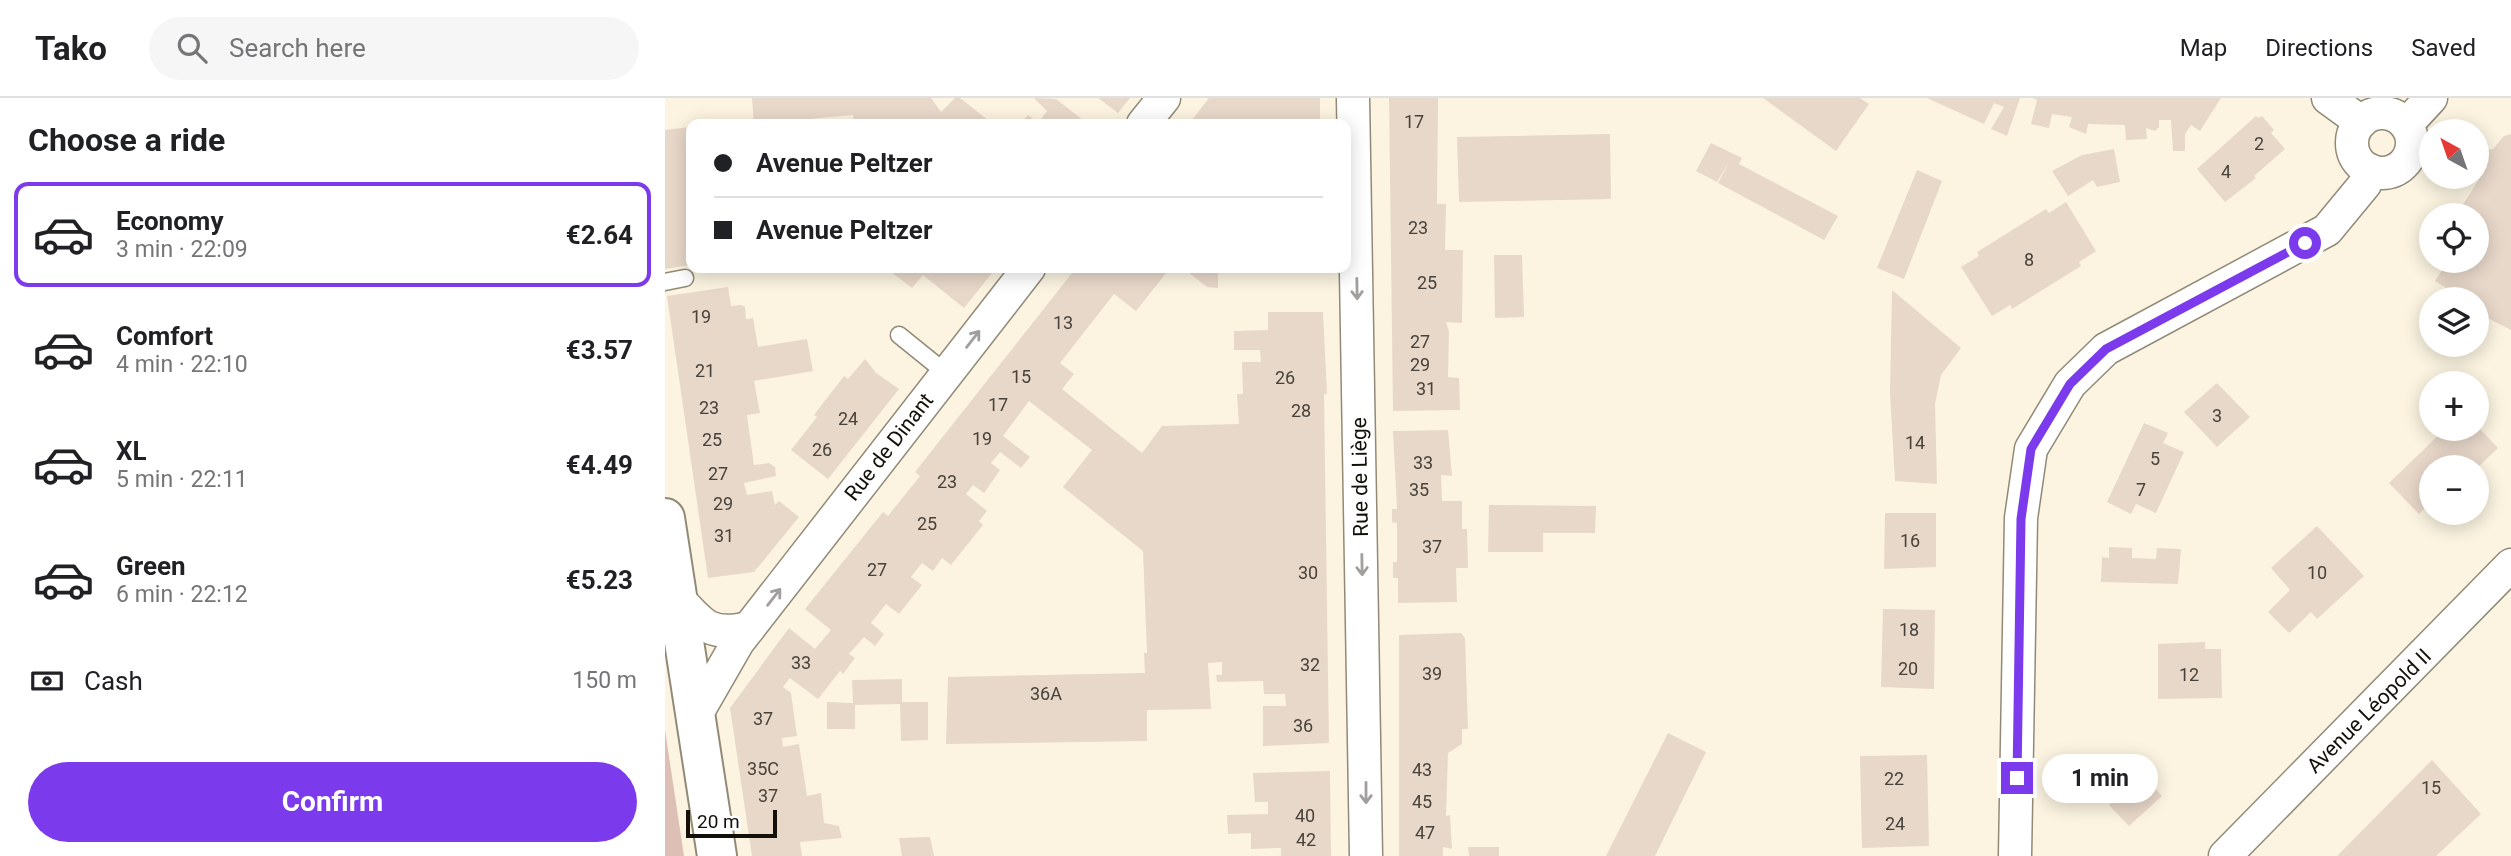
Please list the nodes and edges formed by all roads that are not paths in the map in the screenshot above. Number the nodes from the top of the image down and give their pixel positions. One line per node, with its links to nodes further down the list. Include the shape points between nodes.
1 (1164, 98): 5 (street)
2 (1353, 98): 20 (street, Rue de Liège, one-way to 20)
3 (2328, 98): 6 (street)
4 (2431, 98): 7 (street)
5 (1147, 119)
6 (2361, 122): 7 (street, via 2386,113); 8 (street, via 2353,148)
7 (2406, 125): 8 (street, via 2412,146 2404,163 2388,172)
8 (2369, 170): 21 (street, via 2365,184 2327,230 2106,349 2070,384 2031,449 2021,519)
9 (1025, 273): 13 (street, Rue de Dinant, one-way to 9)
10 (685, 278): 11 (lane)
11 (665, 282)
12 (899, 335): 13 (lane)
13 (946, 373): 17 (street, Rue de Dinant, one-way to 13)
14 (665, 518): 16 (street)
15 (2511, 565): 22 (street, Avenue Léopold II)
16 (677, 597): 17 (street, via 701,624 719,632); 18 (street)
17 (749, 628): 18 (street, Rue de Dinant)
18 (696, 715): 19 (street)
19 (717, 856)
20 (1366, 856)
21 (2015, 856)
22 (2225, 856)

